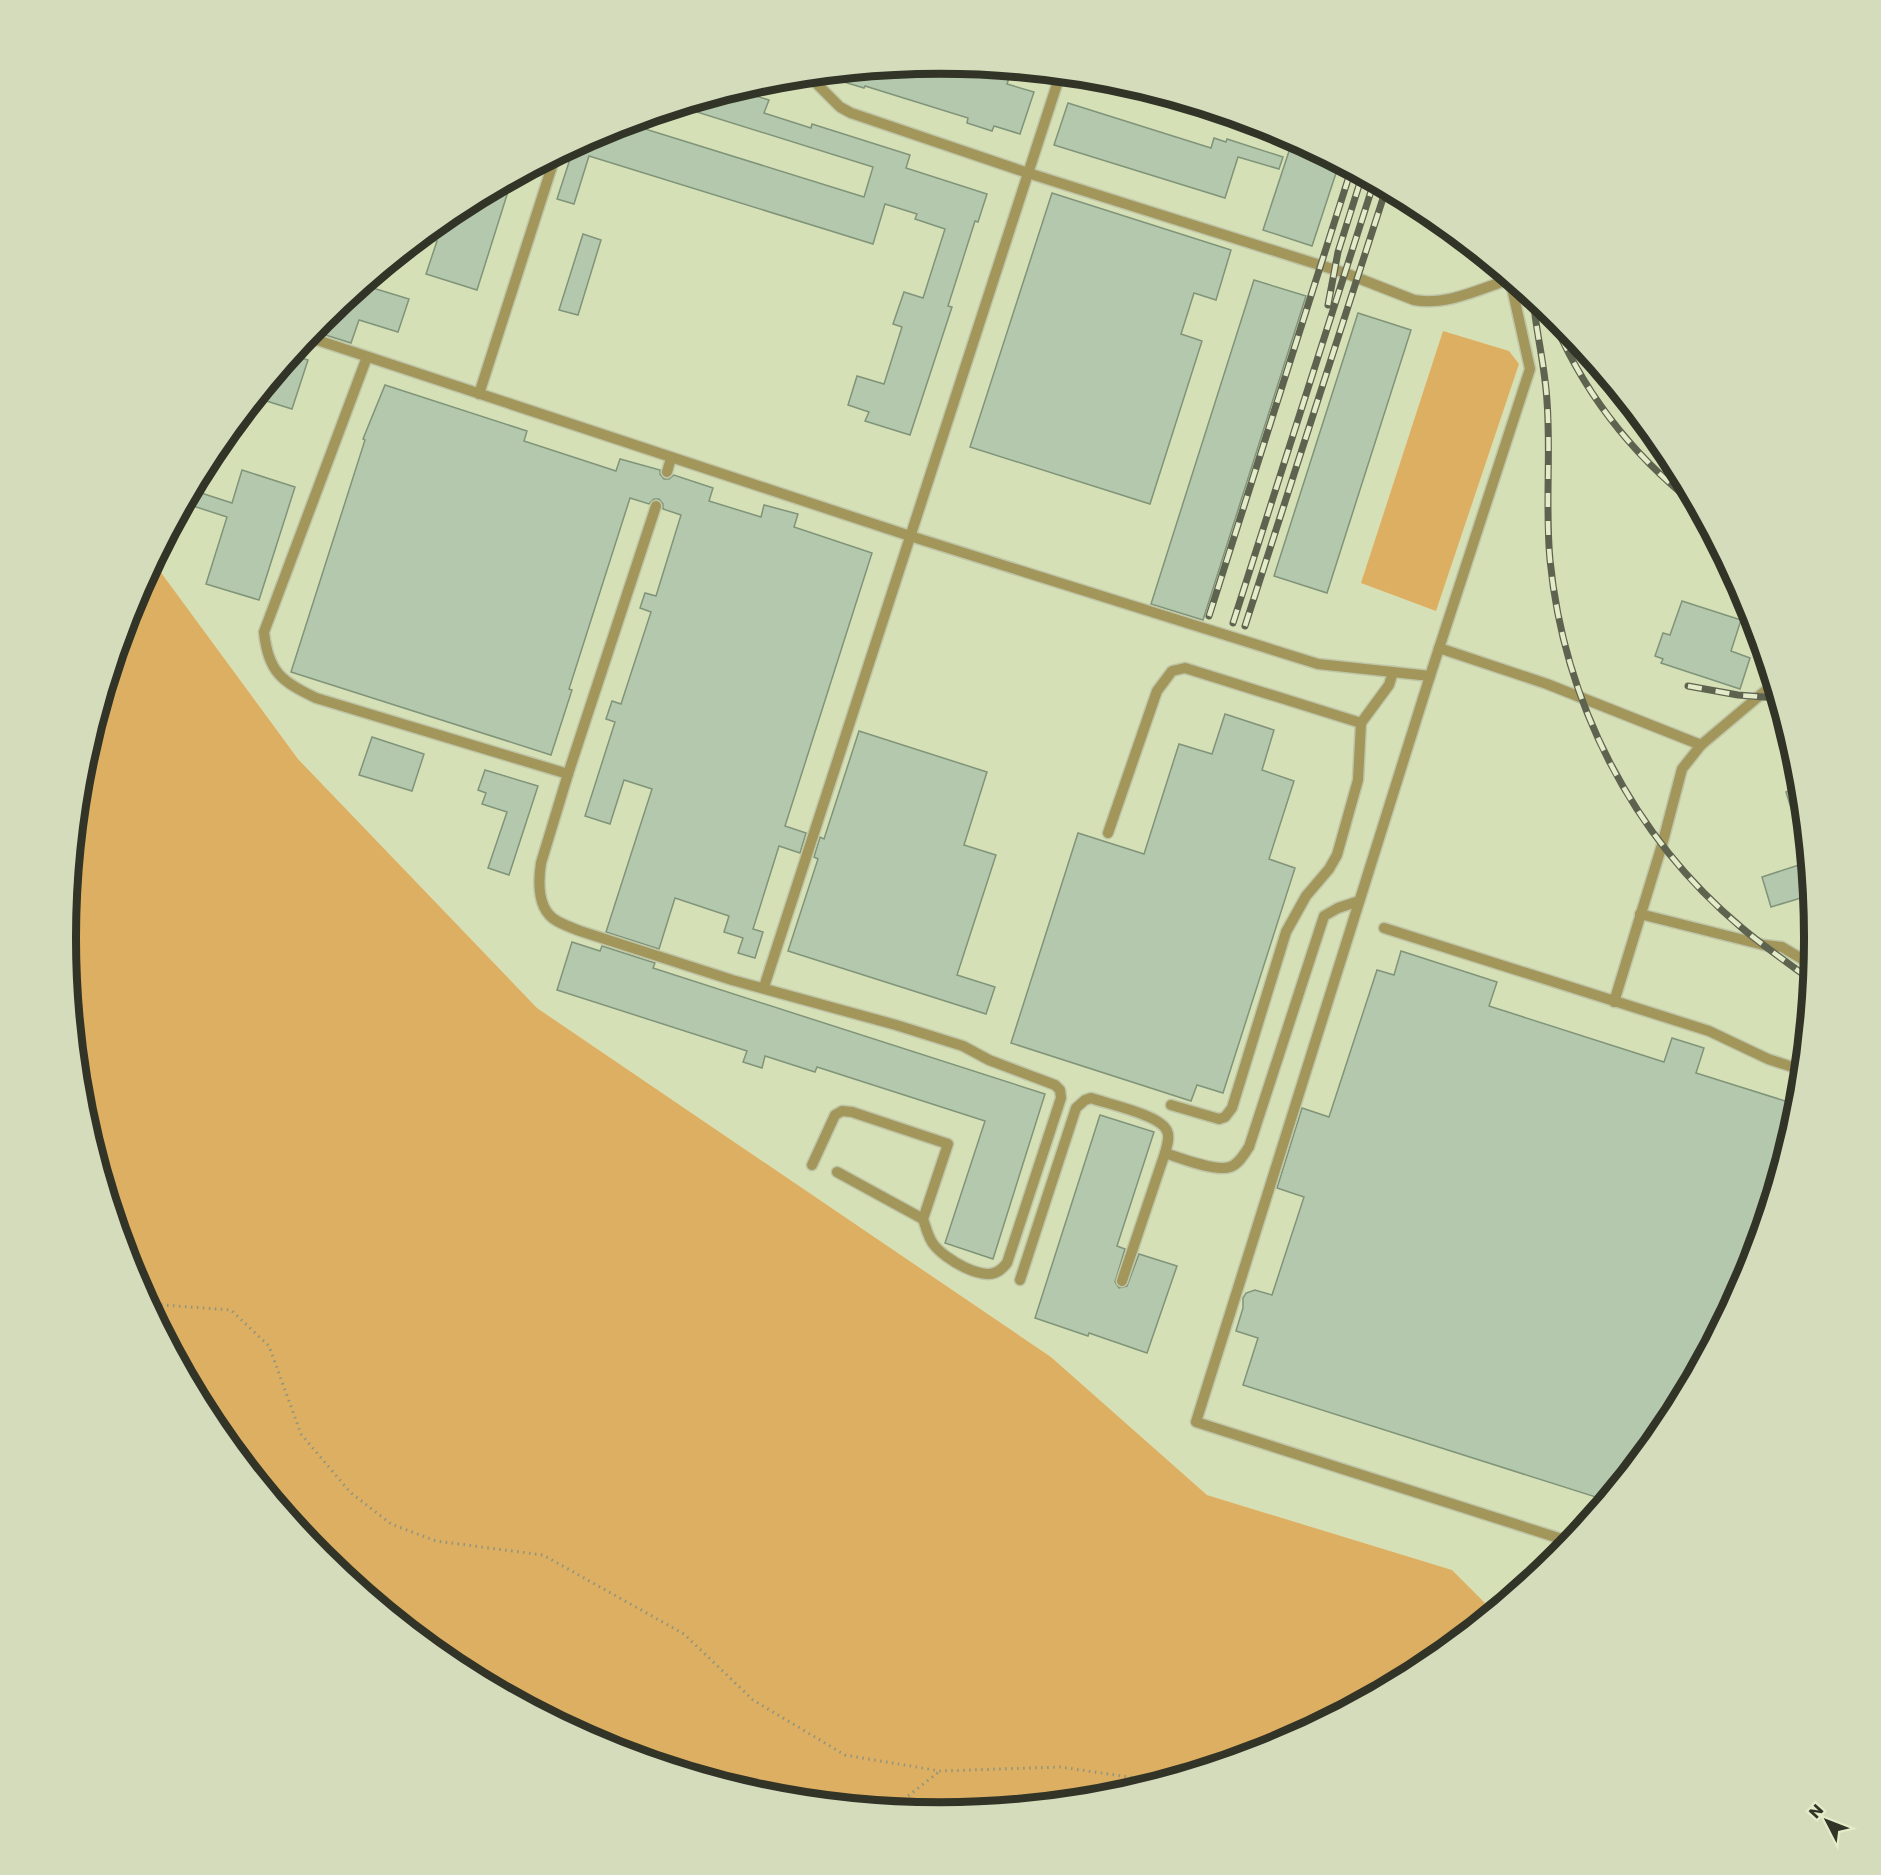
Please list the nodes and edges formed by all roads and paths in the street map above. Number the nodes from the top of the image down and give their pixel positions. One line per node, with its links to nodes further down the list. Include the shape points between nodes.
1 (1058, 82): 4 (lane)
2 (816, 83): 4 (lane, via 851,113)
3 (552, 166): 9 (lane)
4 (1028, 173): 5 (lane, via 1345,273 1414,300 1440,301); 13 (lane)
5 (1502, 282)
6 (1513, 290): 14 (lane, via 1530,369)
7 (317, 340): 8 (lane)
8 (367, 357): 9 (lane); 20 (lane, via 264,632 271,662 290,686 316,698)
9 (479, 394): 10 (lane)
10 (671, 458): 11 (lane); 13 (lane)
11 (667, 472)
12 (656, 506): 20 (lane)
13 (910, 536): 15 (lane, via 1318,664); 26 (lane)
14 (1439, 648): 16 (lane); 19 (lane, via 1547,684)
15 (1393, 672): 16 (lane); 18 (lane, via 1389,685)
16 (1430, 676): 22 (lane)
17 (1768, 689): 19 (lane)
18 (1361, 723): 21 (lane, via 1185,668 1172,671 1157,692); 29 (lane, via 1358,780 1337,855 1306,896 1286,932 1232,1108 1219,1119)
19 (1701, 745): 23 (lane, via 1682,769)
20 (568, 774): 26 (lane, via 538,878 544,909 550,916 580,931)
21 (1108, 833)
22 (1359, 901): 30 (lane, via 1324,916 1249,1147 1239,1162 1218,1168); 37 (lane, via 1196,1422)
23 (1640, 914): 25 (lane, via 1782,947); 27 (lane)
24 (1384, 928): 27 (lane)
25 (1804, 960)
26 (764, 987): 33 (lane, via 963,1046 1060,1090 1061,1098 1007,1263 999,1271 988,1274 946,1258 933,1244)
27 (1614, 1002): 28 (lane, via 1709,1031)
28 (1794, 1067)
29 (1171, 1105)
30 (1165, 1153): 34 (lane, via 1169,1134 1157,1120 1091,1098 1085,1100 1076,1108); 35 (lane)
31 (812, 1165): 33 (lane, via 835,1115 842,1111 948,1144)
32 (837, 1172): 33 (lane)
33 (923, 1219)
34 (1020, 1280)
35 (1122, 1281)
36 (159, 1305): 38 (path, via 231,1310 269,1346 301,1434 350,1492 391,1524 436,1541 543,1555 684,1634 753,1700 845,1755)
37 (1560, 1538)
38 (940, 1771): 39 (path, via 1060,1767); 40 (path)
39 (1138, 1778)
40 (902, 1801)

